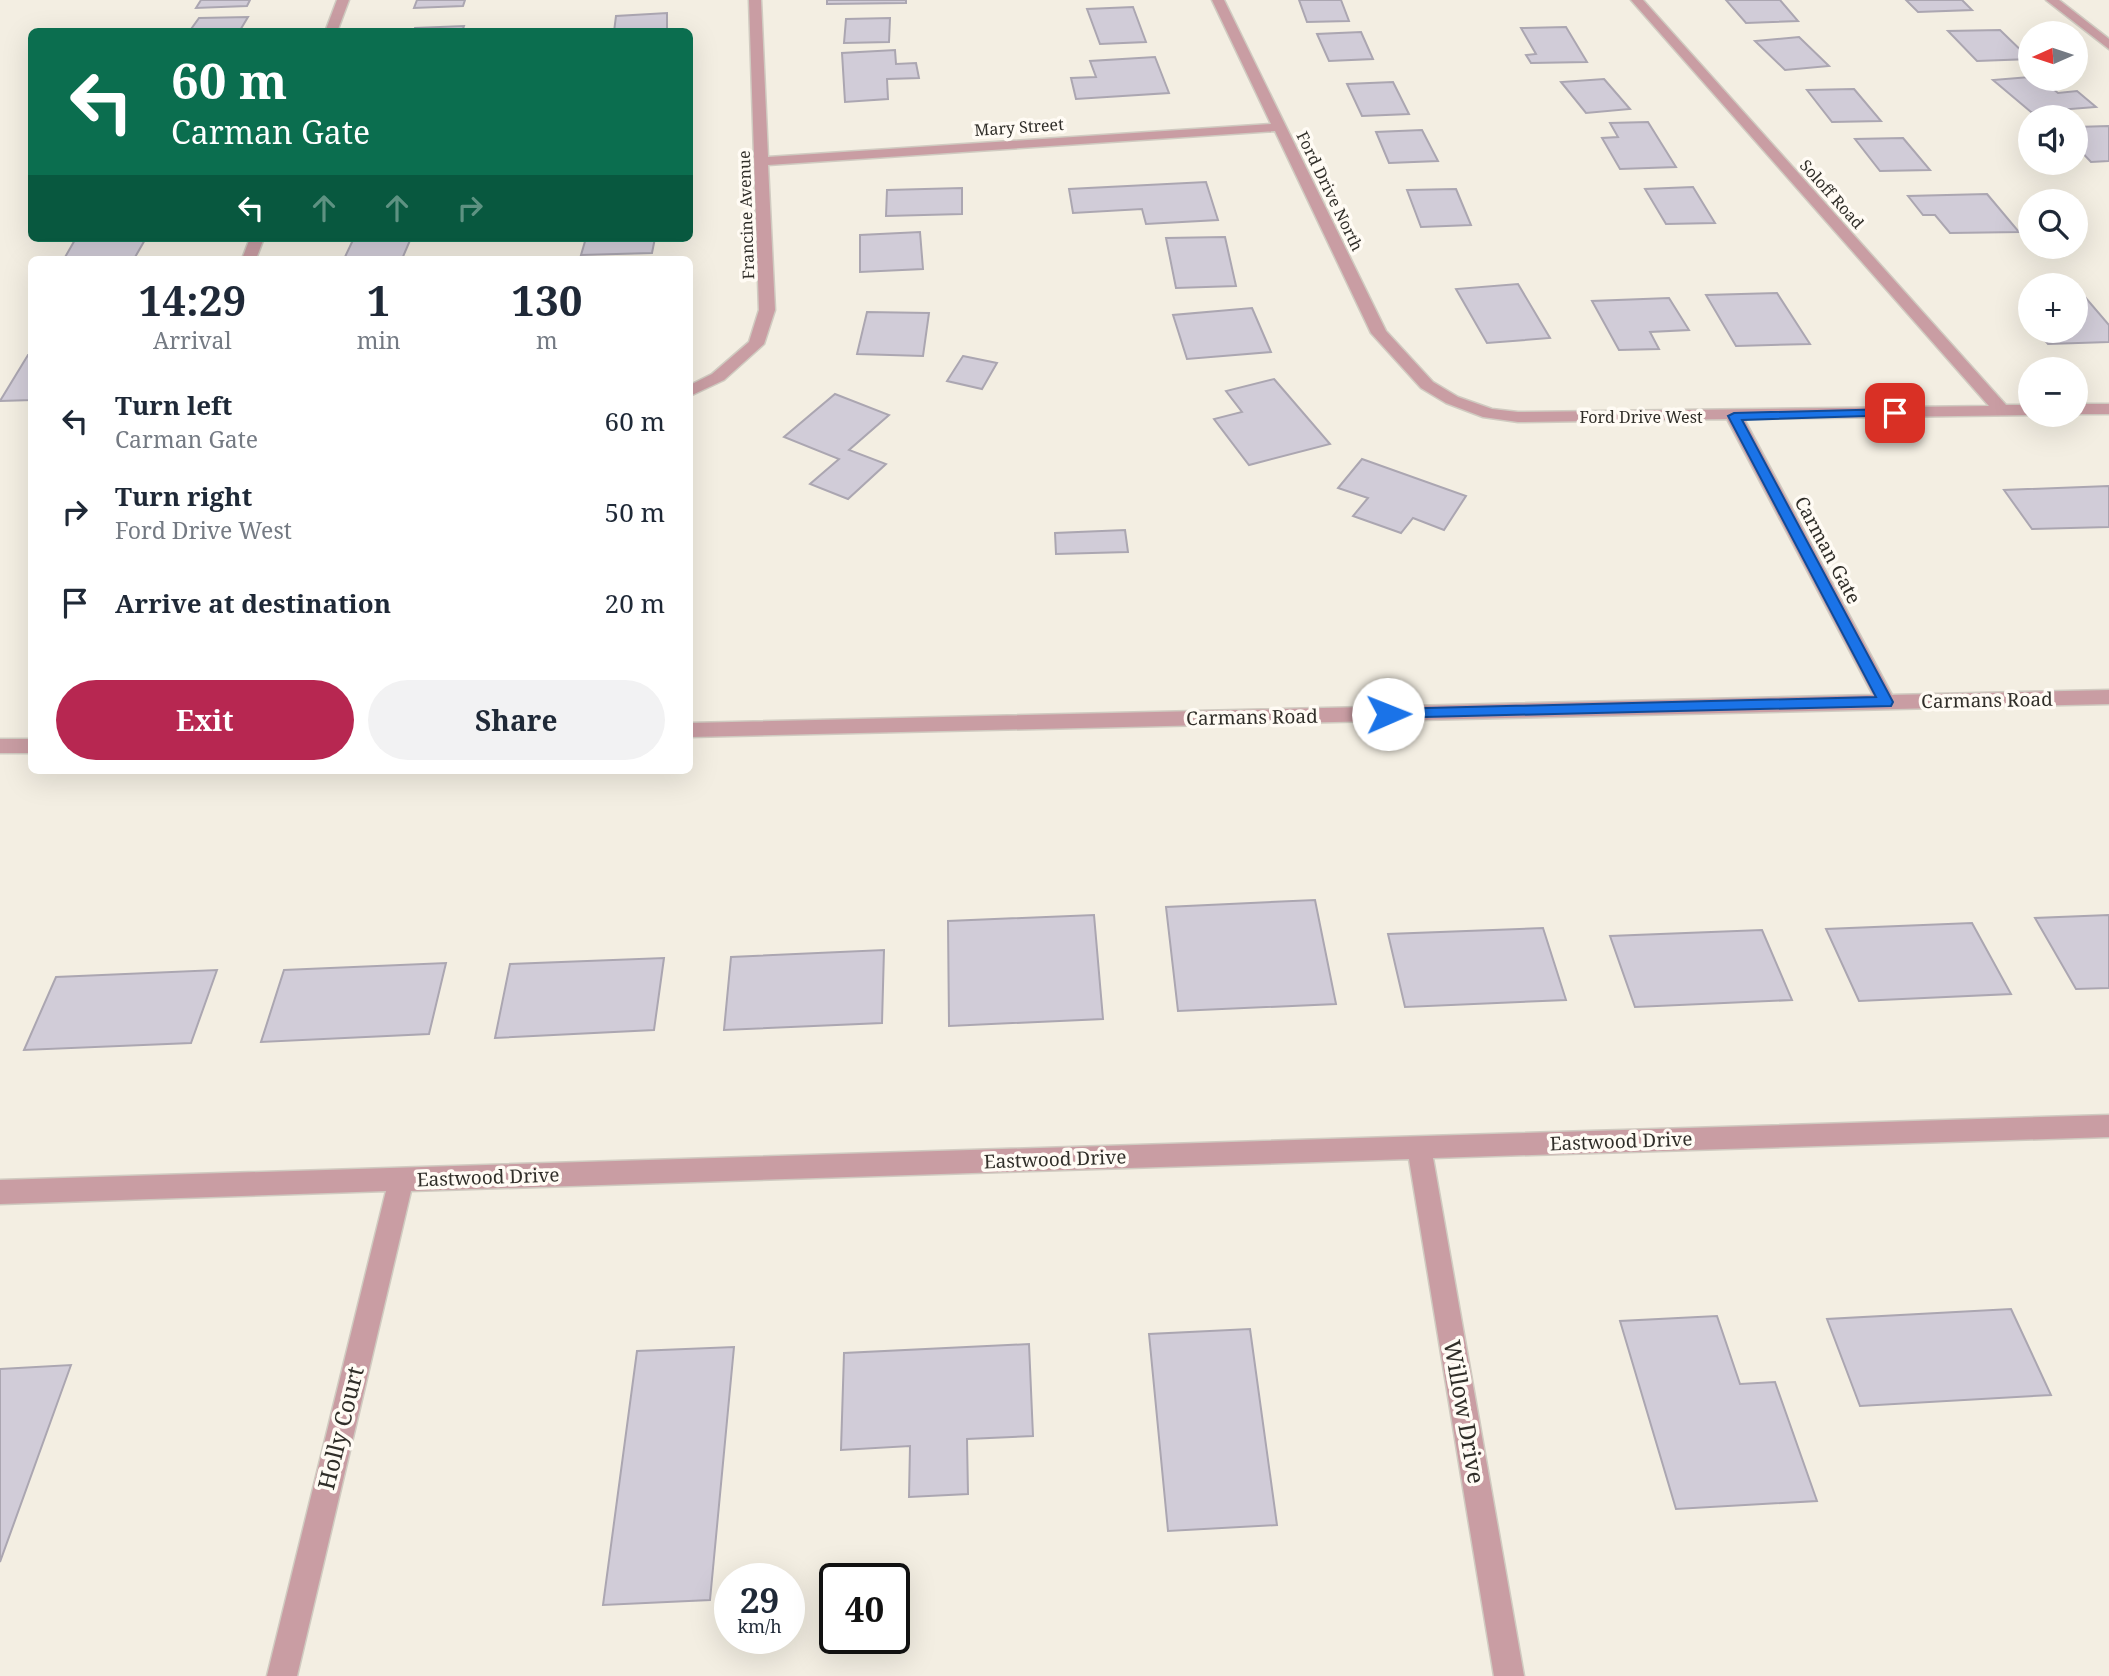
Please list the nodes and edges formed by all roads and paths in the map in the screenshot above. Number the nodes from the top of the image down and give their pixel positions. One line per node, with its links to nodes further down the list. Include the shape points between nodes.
1 (343, 0): 6 (street)
2 (755, 0): 9 (street, Francine Avenue)
3 (1218, 0): 8 (street, Ford Drive North)
4 (1637, 0): 15 (street, Soloff Road)
5 (2052, 0): 7 (street)
6 (332, 28)
7 (2109, 45)
8 (1279, 127): 9 (street, Mary Street); 10 (street, Ford Drive North, via 1379,333)
9 (761, 161): 11 (street, Francine Avenue, via 767,310 756,344 718,377)
10 (1427, 385): 16 (street, Ford Drive West, via 1489,414 1518,417)
11 (693, 390)
12 (2088, 409): 13 (street)
13 (2109, 409)
14 (2018, 410): 15 (street, Ford Drive West)
15 (2002, 411): 16 (street, Ford Drive West)
16 (1734, 416): 18 (street, Carman Gate)
17 (2109, 697): 18 (street, Carmans Road)
18 (1886, 702): 19 (street, Carmans Road)
19 (693, 730)
20 (0, 746): 21 (street)
21 (28, 746)
22 (2109, 1126): 23 (street, Eastwood Drive)
23 (1419, 1148): 24 (street, Eastwood Drive); 27 (street, Willow Drive)
24 (401, 1180): 25 (street, Eastwood Drive); 26 (street, Holly Court)
25 (0, 1192)
26 (282, 1676)
27 (1509, 1676)

